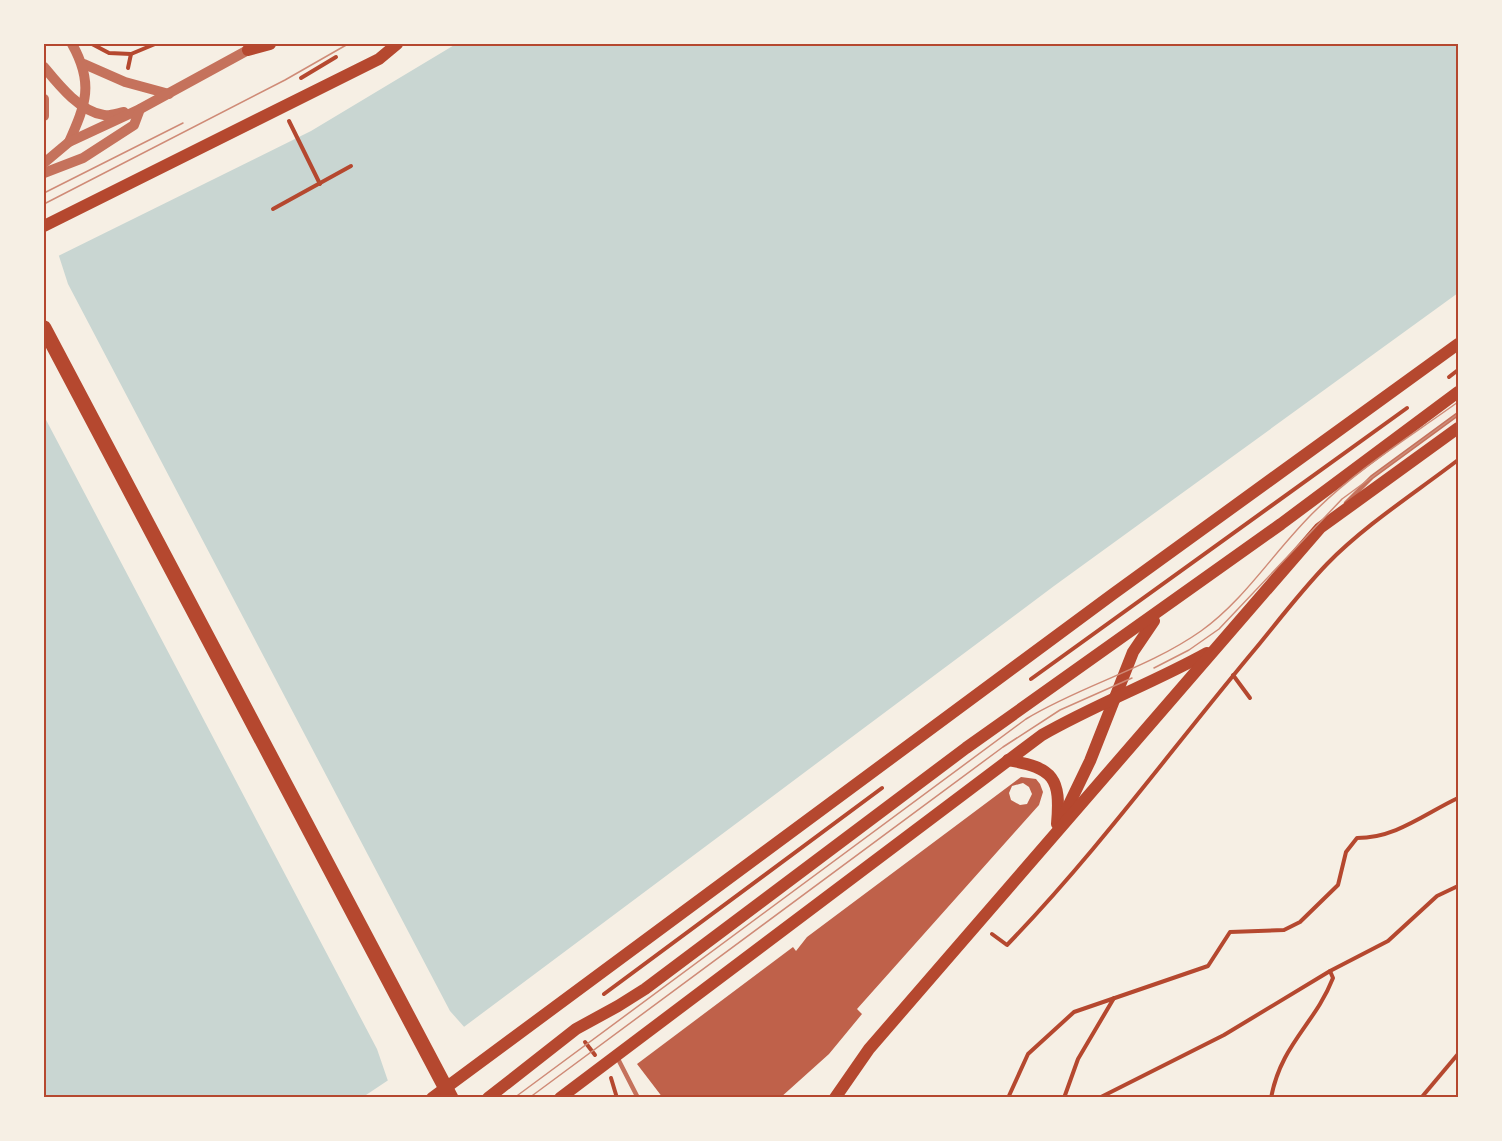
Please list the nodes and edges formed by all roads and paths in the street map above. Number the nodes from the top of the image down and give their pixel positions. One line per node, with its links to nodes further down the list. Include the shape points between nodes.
1 (72, 44): 8 (street)
2 (92, 44): 7 (path, via 110,52)
3 (155, 44): 7 (path)
4 (270, 44): 6 (main road)
5 (398, 44): 23 (main road, via 379,59)
6 (248, 50): 11 (street)
7 (132, 54): 10 (path)
8 (84, 64): 10 (street); 13 (street)
9 (44, 67): 13 (street, via 60,87)
10 (125, 82): 11 (street)
11 (169, 94): 14 (street)
12 (44, 99): 15 (street)
13 (85, 106): 14 (street, via 105,116); 17 (street)
14 (140, 109): 17 (street); 20 (street, via 134,125 83,158)
15 (44, 116)
16 (289, 121): 21 (path)
17 (69, 142): 18 (street)
18 (44, 163)
19 (351, 166): 21 (path)
20 (44, 173)
21 (320, 184): 22 (path)
22 (273, 209)
23 (44, 226)
24 (44, 328): 48 (main road)
25 (1458, 344): 47 (main road)
26 (1458, 392): 31 (main road)
27 (1458, 414): 30 (lane, via 1372,477)
28 (1458, 428): 30 (main road)
29 (1458, 460): 33 (path, via 1344,547)
30 (1320, 528): 32 (main road)
31 (1162, 609): 34 (main road, via 1133,652); 43 (main road, via 966,748 645,989)
32 (1214, 650): 34 (main road); 38 (main road)
33 (1233, 675): 35 (path); 40 (path, via 1107,834 1029,922 1007,945)
34 (1118, 696): 36 (main road, via 1081,712); 38 (main road)
35 (1250, 698)
36 (1008, 760): 38 (main road, via 1040,767 1056,782); 45 (main road)
37 (1458, 798): 42 (path, via 1394,832 1357,838 1346,852 1338,885 1300,922 1284,930 1230,932 1208,966)
38 (1056, 831): 53 (main road, via 869,1049)
39 (1458, 886): 41 (path, via 1437,896 1388,941)
40 (992, 934)
41 (1330, 971): 56 (path, via 1224,1035); 57 (path, via 1333,978 1327,993 1275,1073)
42 (1115, 998): 54 (path, via 1074,1012 1046,1034 1028,1054); 55 (path, via 1078,1059)
43 (576, 1029): 46 (path); 49 (main road)
44 (1458, 1053): 58 (path)
45 (616, 1057): 46 (main road); 52 (lane)
46 (603, 1066): 50 (main road); 51 (path)
47 (432, 1098)
48 (451, 1098)
49 (488, 1098)
50 (560, 1098)
51 (617, 1098)
52 (638, 1098)
53 (835, 1098)
54 (1008, 1098)
55 (1064, 1098)
56 (1099, 1098)
57 (1271, 1098)
58 (1421, 1098)

